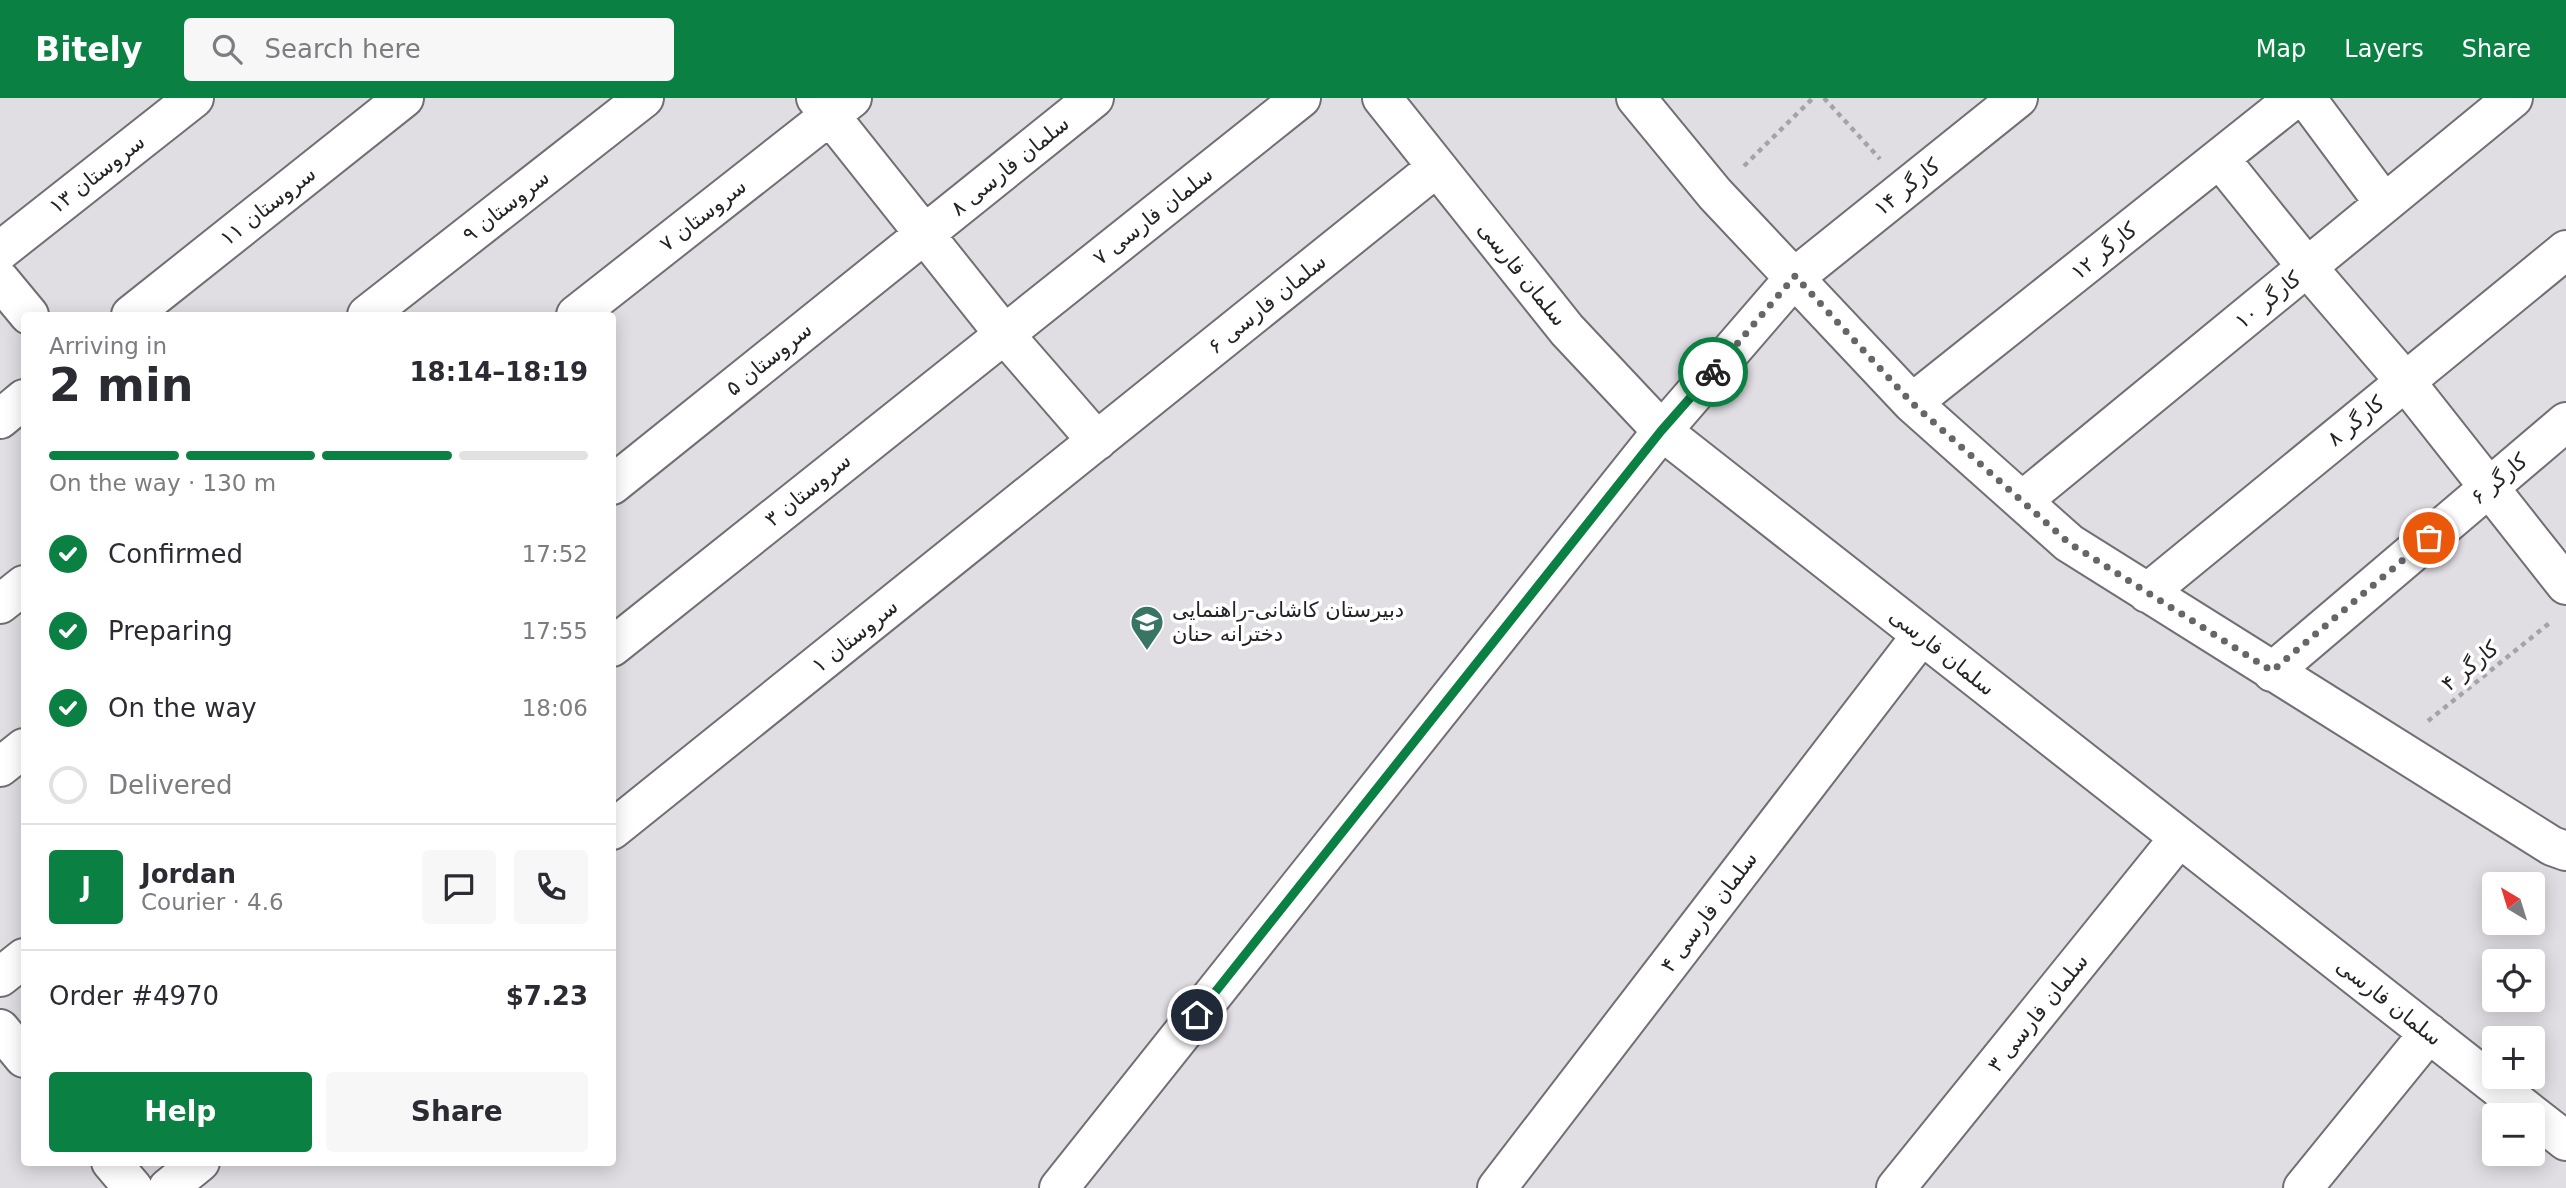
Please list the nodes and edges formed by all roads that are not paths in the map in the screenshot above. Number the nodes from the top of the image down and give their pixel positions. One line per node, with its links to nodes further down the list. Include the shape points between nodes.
1 (194, 98): 18 (street, سروستان ۱۳)
2 (404, 98): 23 (street, سروستان ۱۱)
3 (645, 98): 24 (street, سروستان ۹)
4 (1094, 98): 16 (street, سلمان فارسی ۸)
5 (1301, 98): 26 (street, سلمان فارسی ۷)
6 (1382, 98): 14 (street, سلمان فارسی)
7 (1636, 98): 20 (street, via 1715,194)
8 (2018, 98): 20 (street, کارگر ۱۴)
9 (2295, 98): 13 (street, کارگر ۱۲)
10 (2306, 98): 15 (street)
11 (2513, 98): 15 (street, کارگر ۱۰)
12 (833, 104): 16 (street); 25 (street, سروستان ۷)
13 (2220, 159): 19 (street); 29 (street, کارگر ۱۲)
14 (1437, 167): 32 (street, سلمان فارسی, via 1567,330); 33 (street, سلمان فارسی ۶)
15 (2384, 204): 19 (street, کارگر ۱۰)
16 (926, 233): 26 (street); 34 (street, سروستان ۵)
17 (2566, 250): 27 (street, کارگر ۸)
18 (0, 251)
19 (2307, 267): 27 (street); 36 (street, کارگر ۱۰)
20 (1795, 276): 29 (street); 32 (street, کارگر ۱۴)
21 (0, 280): 22 (street)
22 (27, 312)
23 (135, 312)
24 (371, 312)
25 (580, 312)
26 (1004, 334): 33 (street); 42 (street, سروستان ۳)
27 (2405, 381): 35 (street); 38 (street, کارگر ۸)
28 (21, 402): 30 (street)
29 (1912, 403): 36 (street)
30 (0, 419)
31 (2566, 422): 35 (street, کارگر ۶)
32 (1661, 431): 41 (street, سلمان فارسی); 57 (street, کارگر ۱۴)
33 (1097, 441): 46 (street, سروستان ۱)
34 (616, 482)
35 (2488, 488): 39 (street); 43 (street, کارگر ۶)
36 (2022, 501): 38 (street, via 2069,543)
37 (21, 587): 40 (street)
38 (2147, 593): 43 (street)
39 (2561, 601)
40 (0, 604)
41 (1920, 636): 47 (street, سلمان فارسی); 58 (street, سلمان فارسی ۴)
42 (616, 644)
43 (2272, 671): 48 (street)
44 (21, 750): 45 (street)
45 (0, 767)
46 (616, 827)
47 (2179, 838): 51 (street, سلمان فارسی); 59 (street, سلمان فارسی ۳)
48 (2566, 851)
49 (21, 960): 50 (street)
50 (0, 977)
51 (2429, 1033): 52 (street, سلمان فارسی); 60 (street)
52 (2566, 1141)
53 (114, 1166): 55 (street)
54 (195, 1166): 56 (street)
55 (133, 1188)
56 (168, 1188)
57 (1059, 1188)
58 (1497, 1188)
59 (1896, 1188)
60 (2303, 1188)

